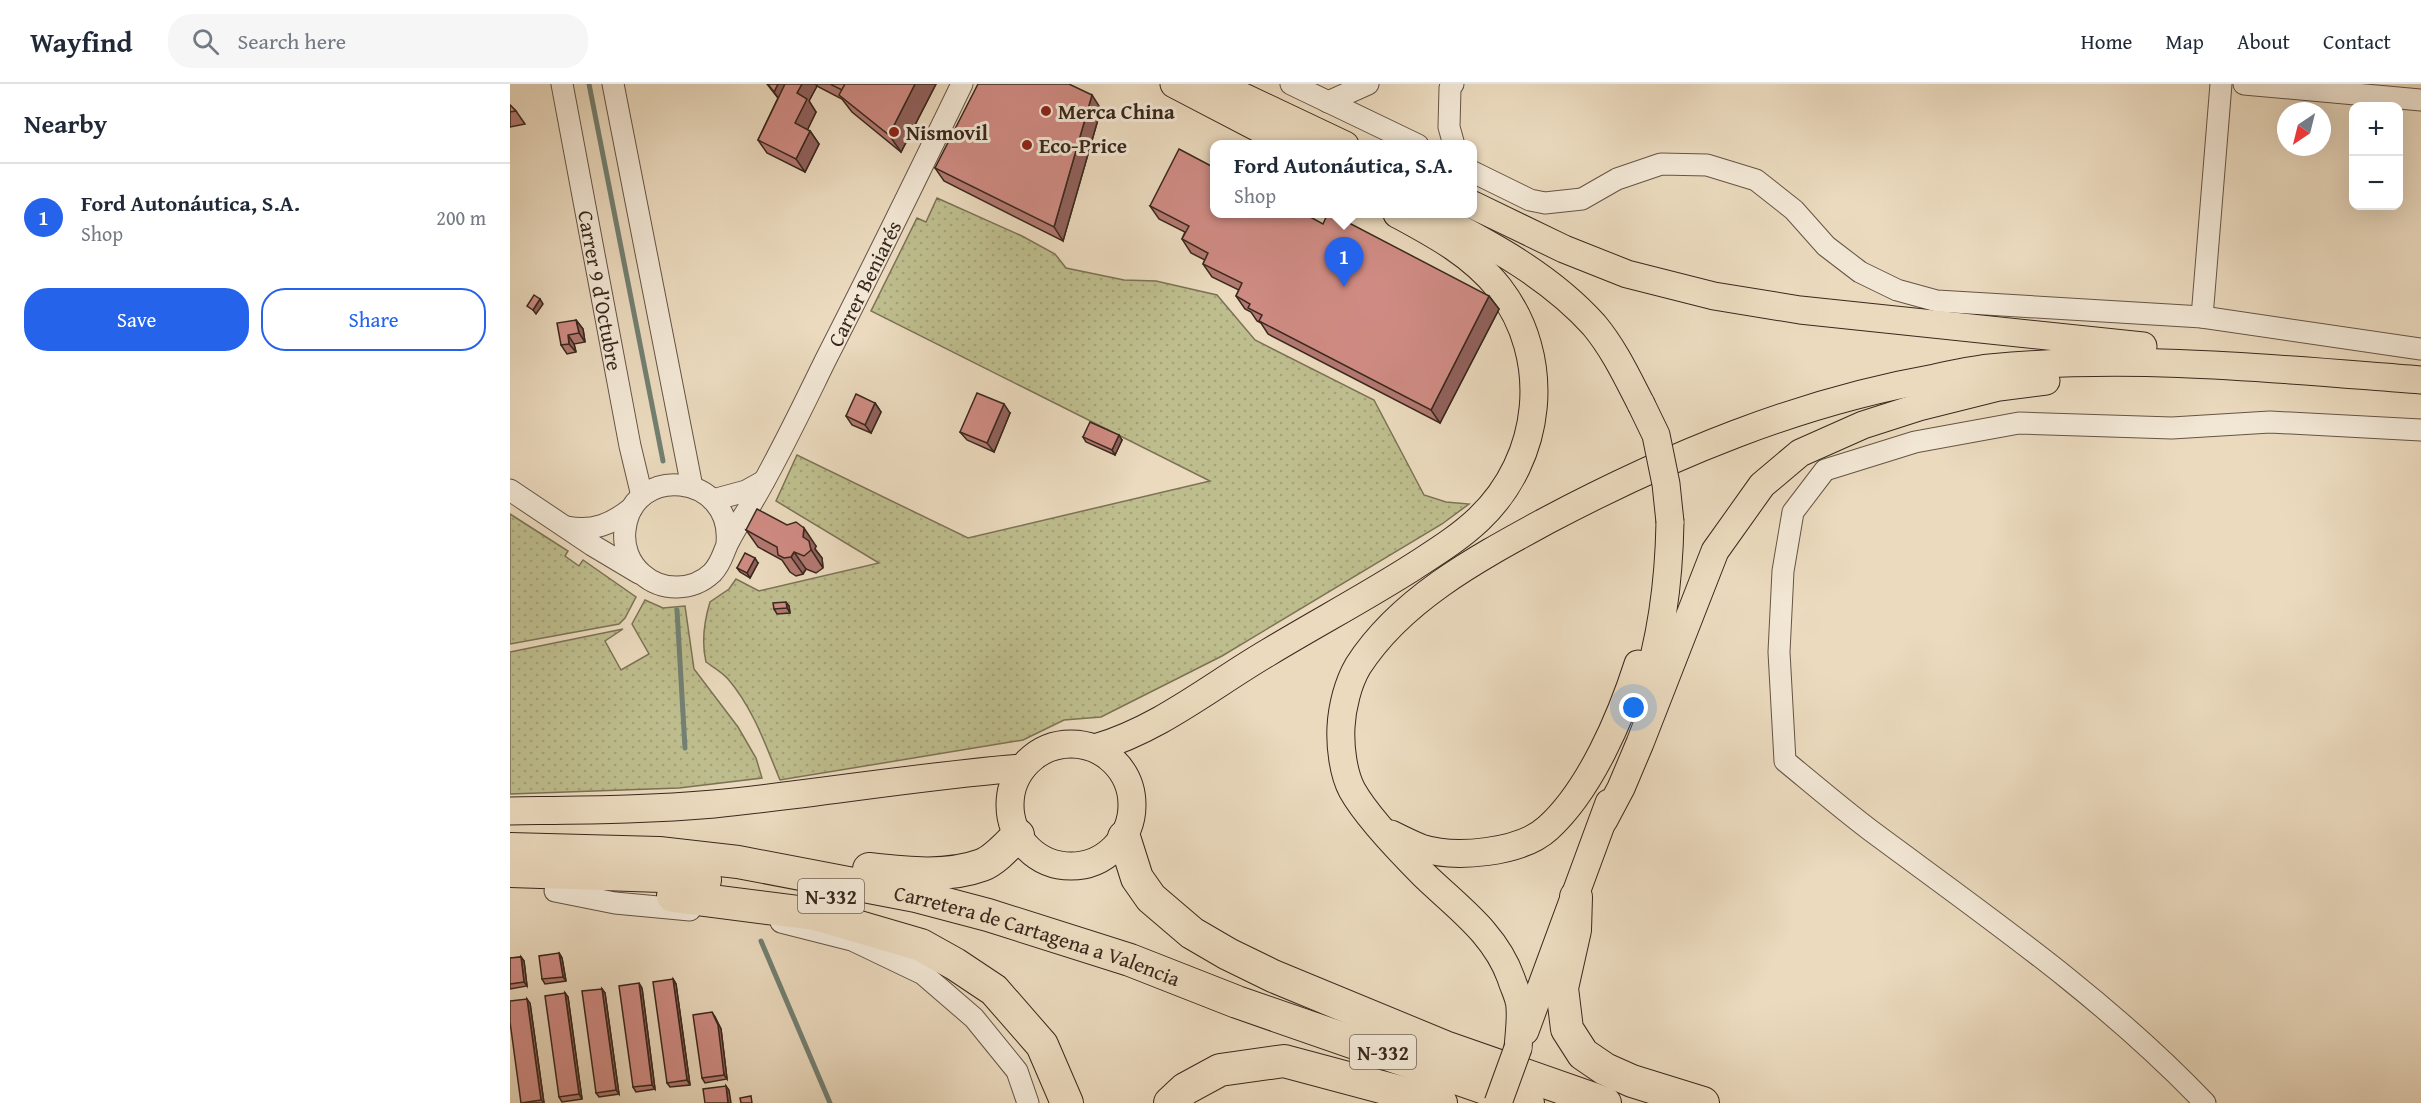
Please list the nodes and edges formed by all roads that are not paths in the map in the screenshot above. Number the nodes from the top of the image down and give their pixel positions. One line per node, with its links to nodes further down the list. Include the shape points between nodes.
1 (562, 84): 31 (street, Carrer 9 d’Octubre)
2 (613, 84): 28 (street)
3 (962, 84): 27 (street, Carrer Beniarés)
4 (1174, 84): 10 (main road)
5 (1291, 84): 12 (street)
6 (1368, 84): 12 (street)
7 (1453, 84): 17 (street, via 1449,127)
8 (2221, 84): 22 (street)
9 (2244, 84): 11 (street)
10 (1217, 96): 13 (main road, via 1242,129); 14 (main road); 15 (main road)
11 (2421, 100)
12 (1328, 102): 16 (street)
13 (1260, 140)
14 (1285, 140)
15 (1334, 140)
16 (1409, 140)
17 (1453, 140)
18 (1477, 174): 22 (street, via 1530,200 1545,203 1582,199 1617,180 1661,164 1707,165 1756,180 1794,210 1826,246 1860,272 1897,290 1937,301)
19 (1477, 207): 24 (main road, via 1627,274 1714,296 1811,311 2337,365)
20 (1406, 218): 35 (main road, via 1448,242 1479,267 1516,314 1530,348 1535,376 1533,411 1520,462 1481,518 1456,539)
21 (1441, 218): 36 (main road, bridge, via 1546,281 1595,327 1616,357 1656,435 1670,522)
22 (2202, 318): 23 (street)
23 (2421, 349)
24 (2418, 380): 26 (main road, via 2127,361 1985,369 1893,385 1806,409); 40 (main road, via 2320,384 2141,376 2067,378 1999,387 1918,407 1863,425 1800,453 1762,485 1715,552 1640,743)
25 (2421, 430): 60 (street, via 2270,422 2172,428 2019,423 1914,442 1825,470 1793,512 1784,571 1779,652 1785,761 2066,975)
26 (1680, 455): 35 (main road, via 1635,465 1560,496); 41 (main road, via 1509,541 1436,587 1387,629 1357,669 1346,694 1341,728 1343,760 1351,788)
27 (765, 481): 30 (street); 33 (street, Carrer Beniarés)
28 (692, 487): 30 (street); 31 (street, via 667,485 652,490)
29 (510, 490): 32 (street)
30 (713, 500): 33 (street, via 724,518)
31 (637, 502): 32 (street, via 603,527); 34 (street, via 626,525 625,546)
32 (567, 527): 34 (street)
33 (727, 543): 34 (street, via 718,567 698,583 668,587)
34 (643, 575)
35 (1372, 593): 37 (main road, via 1136,734)
36 (1665, 596): 40 (main road, via 1648,681); 41 (main road, via 1616,722 1579,793 1547,829 1509,848 1466,854 1422,848)
37 (1095, 748): 38 (main road, via 1055,746 1036,754); 43 (main road, via 1116,764 1129,786 1132,811)
38 (1022, 768): 39 (main road, via 705,804); 42 (main road, via 1010,801 1011,819)
39 (510, 811)
40 (1604, 820): 49 (main road)
41 (1385, 832): 51 (main road, via 1424,875 1475,921 1506,964 1520,1005)
42 (1018, 835): 43 (main road, via 1040,857 1069,866 1099,860); 45 (highway, via 983,865 946,873 903,873 733,853)
43 (1124, 837): 58 (highway, via 1137,878 1151,898 1174,920 1219,949 1273,976 1445,1047)
44 (510, 849): 45 (highway, Carretera de Cartagena a Valencia / N-332)
45 (659, 853): 50 (highway, Carretera de Cartagena a Valencia / N-332, via 738,862 915,896 1130,960)
46 (510, 871): 50 (highway, Carretera de Cartagena a Valencia / N-332, via 663,876 850,899 1000,935)
47 (555, 891): 48 (highway); 52 (street, via 615,903 763,918 852,940 923,974 974,1018 1017,1071); 53 (highway, via 665,895 803,912 921,945 994,990 1042,1045)
48 (510, 892)
49 (1576, 897): 51 (main road); 59 (highway, via 1575,930 1562,988 1567,1029 1583,1054 1605,1070)
50 (1237, 1002): 57 (highway, Carretera de Cartagena a Valencia / N-332)
51 (1518, 1048): 56 (main road, bridge)
52 (1028, 1103)
53 (1067, 1103)
54 (1170, 1103): 55 (highway, via 1185,1089 1220,1070 1284,1061)
55 (1441, 1103)
56 (1498, 1103)
57 (1528, 1103)
58 (1605, 1103)
59 (1703, 1103)
60 (2205, 1103)

